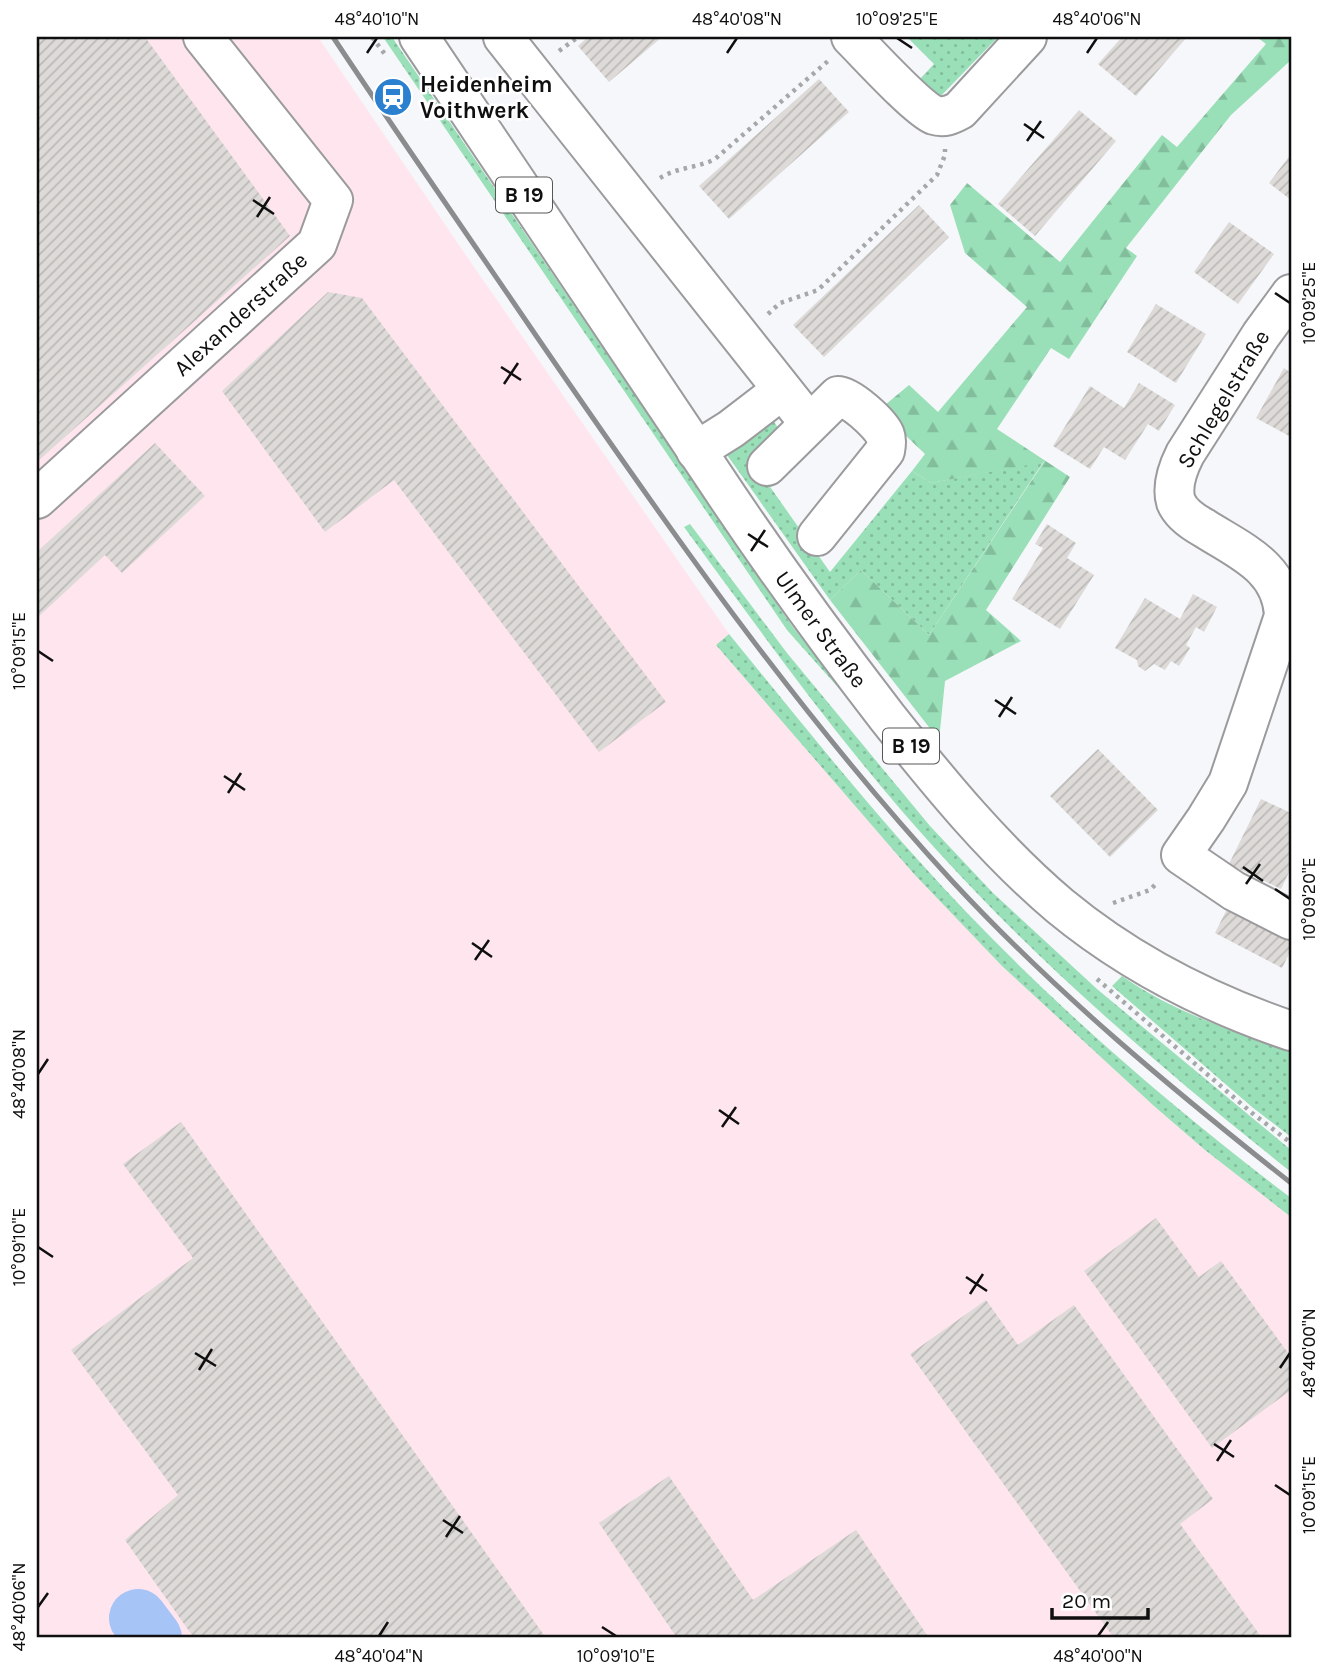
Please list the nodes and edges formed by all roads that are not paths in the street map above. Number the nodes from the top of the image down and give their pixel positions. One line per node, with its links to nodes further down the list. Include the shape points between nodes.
1 (203, 37): 11 (main road, Alexanderstraße, via 333,200 317,244)
2 (419, 37): 9 (main road, Ulmer Straße / B 19)
3 (503, 37): 7 (main road)
4 (1027, 37): 5 (main road, via 960,110 942,117 925,110)
5 (852, 38)
6 (1291, 294): 13 (main road, Schlegelstraße, via 1185,454 1175,486 1176,501 1192,521 1275,579 1284,616 1228,783 1181,855 1234,891)
7 (782, 390): 8 (main road); 9 (main road)
8 (809, 423): 10 (main road); 12 (main road, via 832,399 844,396 883,430 887,444)
9 (696, 451): 14 (main road, Ulmer Straße / B 19, via 816,625 924,764 1007,857 1064,909 1146,966 1210,1001)
10 (767, 466)
11 (37, 499)
12 (817, 536)
13 (1291, 920)
14 (1291, 1031)

